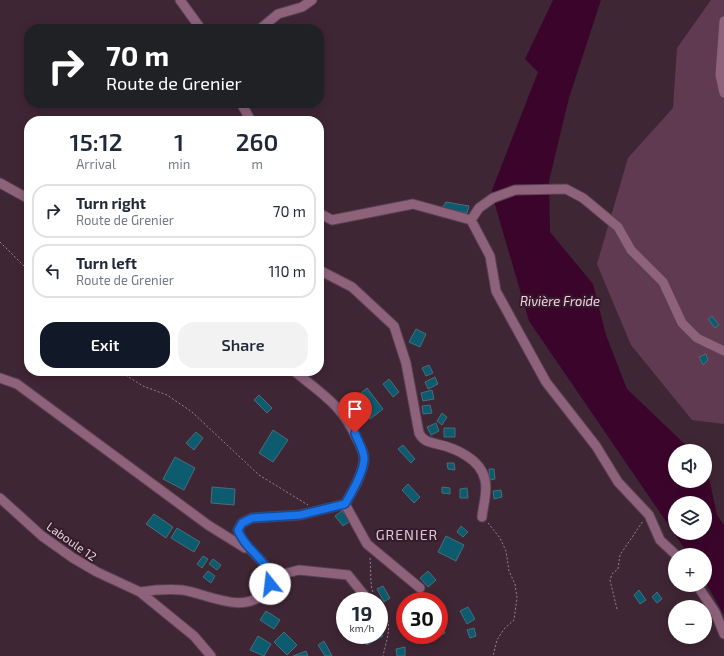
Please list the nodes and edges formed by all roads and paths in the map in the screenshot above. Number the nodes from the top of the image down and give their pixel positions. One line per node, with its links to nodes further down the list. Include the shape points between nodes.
1 (180, 0): 4 (street)
2 (312, 0): 5 (street, via 302,7 278,14)
3 (724, 21): 6 (street, via 720,75)
4 (197, 24)
5 (266, 24)
6 (724, 93)
7 (0, 182): 8 (street)
8 (24, 196)
9 (324, 216): 10 (street, via 332,220 413,204)
10 (471, 220): 14 (street, via 480,208 493,198 515,190 566,189 582,198 618,227 631,250 663,282 682,323 697,338); 21 (street, via 490,256 496,291 546,382 596,446 618,482)
11 (0, 242): 12 (path)
12 (24, 266)
13 (324, 273): 22 (street, via 352,287 394,326 406,363 419,433 427,441 459,451 482,472 485,480)
14 (724, 351)
15 (127, 376): 20 (path, via 143,386 167,395 192,412 260,475)
16 (300, 376): 19 (street, via 340,409 363,451 361,469)
17 (0, 378): 25 (street, via 17,384 208,525)
18 (0, 498): 28 (street, Laboule 12, via 42,536 73,558)
19 (345, 504): 20 (street); 23 (street)
20 (316, 512): 25 (street, via 252,518 242,523 238,530)
21 (649, 515): 24 (street, via 660,540); 32 (path, via 620,555 618,569 612,574 610,580)
22 (482, 517): 39 (path, via 500,538 506,551 517,598 514,620 497,640)
23 (367, 544): 27 (street); 30 (path, via 372,574)
24 (669, 548)
25 (252, 551): 26 (street, via 267,568)
26 (271, 577): 28 (street, via 270,584 264,592 255,598 230,603 183,590); 29 (street, via 299,570 348,575)
27 (420, 588)
28 (140, 592): 37 (street, via 194,636)
29 (366, 592)
30 (371, 592)
31 (701, 592): 34 (street)
32 (617, 609)
33 (388, 623): 35 (path)
34 (724, 634)
35 (388, 636)
36 (386, 644): 38 (path)
37 (211, 656)
38 (382, 656)
39 (493, 656)

